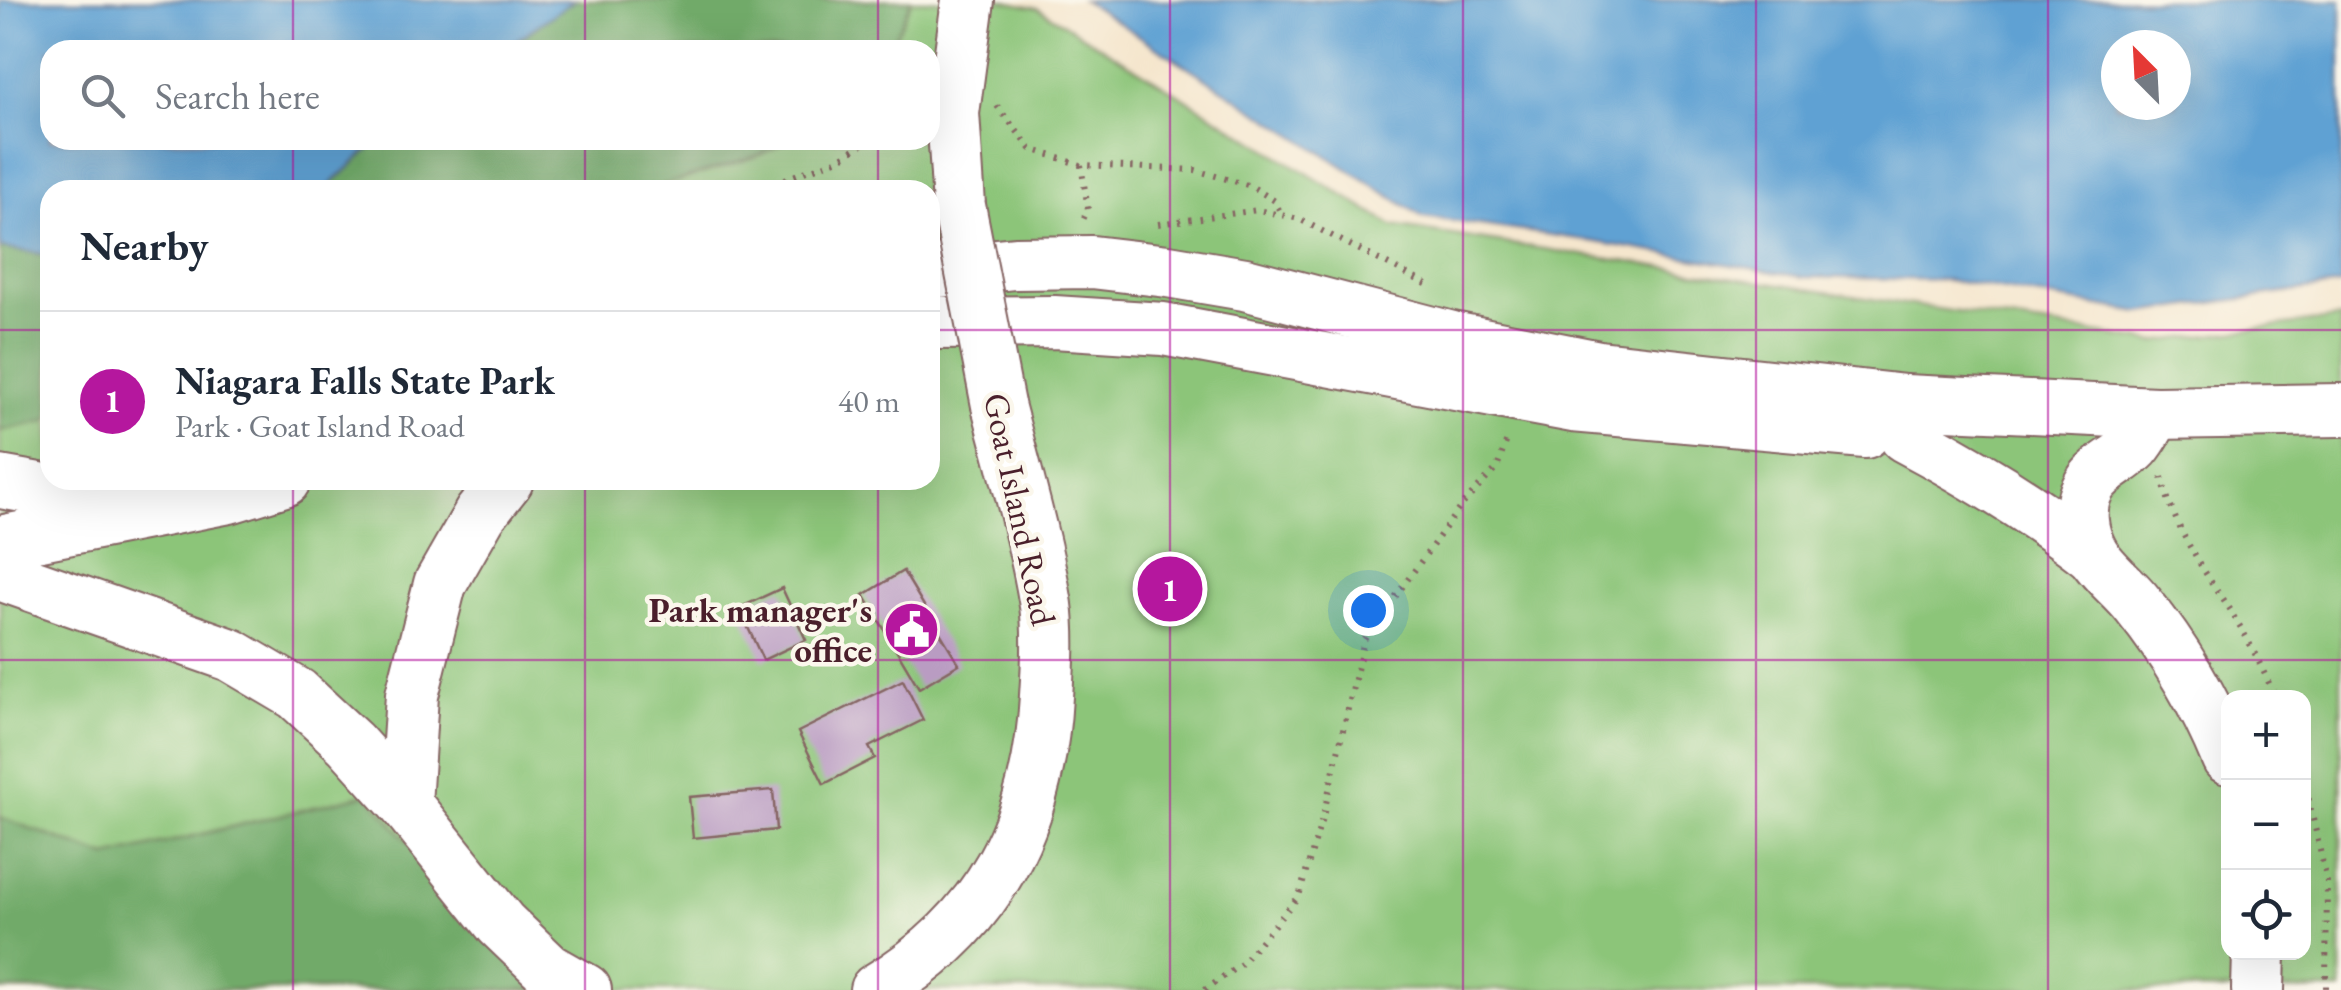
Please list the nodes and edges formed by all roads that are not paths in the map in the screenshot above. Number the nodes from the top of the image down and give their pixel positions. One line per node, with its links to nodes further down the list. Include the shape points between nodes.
1 (965, 15): 24 (street, Goat Island Road, bridge, via 953,113 959,206 1046,608 1043,747 1023,822 987,892 924,960)
2 (940, 271): 4 (street, via 1092,262 1168,271 1599,367 1905,402)
3 (940, 323): 6 (street, via 1163,329 1573,406)
4 (2000, 406): 6 (street); 7 (street)
5 (2341, 410): 7 (street)
6 (1905, 436): 7 (street); 16 (street, via 1974,473)
7 (2149, 436): 8 (street); 16 (street, via 2089,486 2083,531)
8 (2341, 445)
9 (0, 482): 10 (street)
10 (40, 489)
11 (45, 490): 12 (street, via 99,496)
12 (148, 490)
13 (253, 490): 15 (street)
14 (499, 490): 21 (street, via 440,584 412,695)
15 (0, 542)
16 (2093, 555): 20 (street, via 2174,653)
17 (0, 574): 18 (street)
18 (93, 604): 19 (street); 21 (street, via 231,655 297,694)
19 (0, 605)
20 (2221, 741)
21 (404, 804): 23 (street, via 501,924 548,969)
22 (2259, 960): 25 (street)
23 (585, 990)
24 (876, 990)
25 (2258, 990)

